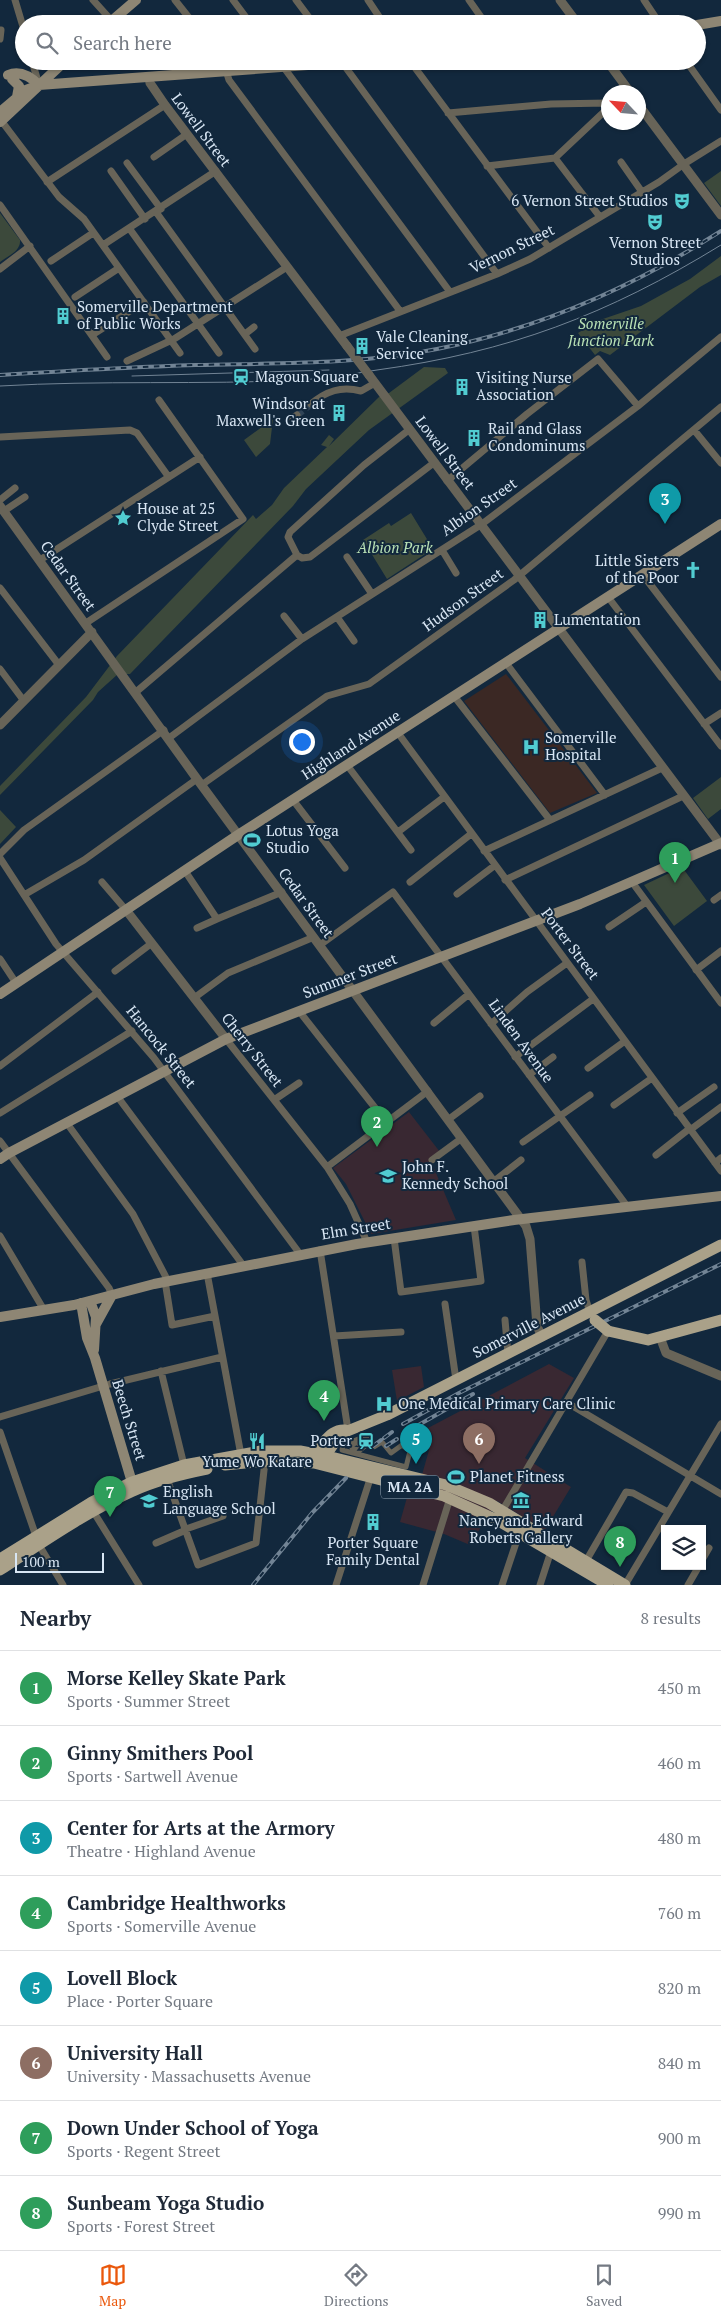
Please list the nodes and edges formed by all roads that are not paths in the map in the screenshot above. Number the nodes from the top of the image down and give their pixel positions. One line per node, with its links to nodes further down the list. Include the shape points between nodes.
1 (15, 0): 11 (street)
2 (94, 0): 12 (street)
3 (136, 0): 13 (main road)
4 (175, 0): 14 (street)
5 (233, 0): 15 (street)
6 (296, 0): 16 (street)
7 (368, 0): 17 (street)
8 (468, 0): 18 (street)
9 (560, 0): 19 (street)
10 (644, 0): 20 (street)
11 (20, 15)
12 (105, 15)
13 (118, 15)
14 (187, 15)
15 (244, 15)
16 (307, 15)
17 (378, 15)
18 (479, 15)
19 (571, 15)
20 (654, 15)
21 (721, 20): 22 (main road)
22 (706, 24)
23 (1, 30): 24 (street)
24 (0, 39)
25 (33, 70): 36 (street)
26 (52, 70): 36 (main road)
27 (197, 70): 35 (main road)
28 (226, 70): 77 (street, via 229,80)
29 (285, 70): 73 (street)
30 (348, 70): 72 (street)
31 (417, 70): 42 (street)
32 (614, 70): 37 (street)
33 (692, 70): 41 (street)
34 (7, 76): 36 (main road, via 14,73 27,75); 38 (main road, via 19,86)
35 (149, 77): 36 (main road); 40 (street, Lowell Street)
36 (35, 82): 38 (main road); 45 (main road, via 30,96)
37 (625, 85)
38 (17, 97): 45 (main road)
39 (601, 103): 42 (street, via 543,104)
40 (166, 105): 46 (street, Lowell Street); 56 (street)
41 (721, 110)
42 (448, 113): 53 (street)
43 (646, 114): 52 (street)
44 (601, 115): 49 (street)
45 (0, 118): 56 (street)
46 (187, 134): 48 (street); 55 (street, Lowell Street)
47 (721, 141): 52 (street, Vernon Street)
48 (154, 157)
49 (555, 158): 53 (street); 61 (street)
50 (622, 162): 57 (street)
51 (126, 163): 59 (street)
52 (684, 164): 57 (street, Vernon Street); 60 (street)
53 (487, 166): 67 (street)
54 (111, 171): 62 (street)
55 (216, 171): 59 (street); 69 (street, Lowell Street)
56 (47, 182): 64 (street, via 68,208 84,219)
57 (642, 192): 61 (street, Vernon Street)
58 (0, 204): 66 (street)
59 (159, 210): 62 (street); 76 (street)
60 (721, 215)
61 (600, 217): 67 (street, Vernon Street)
62 (145, 219): 63 (street)
63 (129, 228): 65 (street); 78 (street)
64 (93, 233): 65 (street); 68 (street)
65 (103, 245): 70 (street)
66 (30, 246): 71 (street); 81 (street)
67 (549, 248): 72 (street, Vernon Street)
68 (51, 261)
69 (287, 267): 76 (street); 82 (street, Lowell Street)
70 (119, 268): 74 (street); 75 (street)
71 (0, 269)
72 (497, 274): 73 (street, Vernon Street)
73 (450, 292): 77 (street, Vernon Street)
74 (75, 297)
75 (144, 302): 81 (street); 84 (street)
76 (225, 306): 78 (street); 80 (street)
77 (400, 311): 82 (street, Vernon Street)
78 (198, 324): 84 (street); 87 (street)
79 (254, 327): 80 (street)
80 (245, 334): 85 (street)
81 (92, 335): 88 (street)
82 (339, 336): 90 (street, Lowell Street, bridge)
83 (721, 338): 93 (street, Albion Street)
84 (171, 340): 86 (street); 89 (street)
85 (255, 349)
86 (180, 353)
87 (219, 353)
88 (107, 357)
89 (127, 361)
90 (372, 379): 92 (street, via 361,391 348,388 334,390); 95 (street, Lowell Street)
91 (159, 400): 98 (street)
92 (311, 404)
93 (638, 406): 102 (street, via 598,359); 107 (street, Albion Street)
94 (721, 407): 96 (street, Hudson Street)
95 (410, 429): 99 (street, Lowell Street); 110 (street, via 364,465 290,532 288,538)
96 (694, 430): 100 (street); 115 (street, Hudson Street)
97 (0, 437): 101 (street, via 130,430 138,433)
98 (200, 457): 101 (street); 121 (street, via 243,519)
99 (436, 462): 102 (street, Lowell Street); 110 (street, via 310,557 302,558)
100 (721, 463)
101 (168, 476): 112 (street)
102 (447, 481): 107 (street, Lowell Street)
103 (15, 488): 105 (street)
104 (25, 497): 106 (street)
105 (0, 500)
106 (2, 509): 112 (street, Cedar Street)
107 (482, 524): 109 (street, Albion Street); 115 (street, Lowell Street)
108 (721, 524): 114 (main road, Highland Avenue)
109 (442, 550): 113 (street); 117 (street, Albion Street)
110 (297, 554): 130 (street)
111 (347, 557): 117 (street)
112 (40, 560): 121 (street, Cedar Street)
113 (456, 574)
114 (643, 575): 118 (main road, Highland Avenue); 129 (street)
115 (520, 576): 122 (street, Lowell Street); 141 (street, Hudson Street, via 369,684 328,696)
116 (0, 588): 127 (street)
117 (372, 594): 120 (street, Albion Street)
118 (608, 598): 122 (main road, Highland Avenue); 134 (street)
119 (284, 616): 124 (street)
120 (337, 616): 124 (street, Albion Street); 125 (street)
121 (86, 623): 123 (street, Cedar Street)
122 (559, 629): 126 (main road, Highland Avenue); 140 (street, Lowell Street)
123 (92, 632): 127 (street); 130 (street, Cedar Street)
124 (302, 640): 137 (street, Albion Street)
125 (354, 642)
126 (506, 663): 131 (main road, Highland Avenue); 142 (street)
127 (59, 665): 132 (street)
128 (0, 669): 132 (street)
129 (721, 677)
130 (136, 692): 137 (street, Cedar Street)
131 (454, 696): 136 (main road, Highland Avenue); 146 (street)
132 (24, 701): 135 (street)
133 (721, 713): 134 (street)
134 (704, 724): 138 (street)
135 (0, 725)
136 (398, 733): 139 (main road, Highland Avenue); 144 (street, Porter Street)
137 (166, 734): 141 (street, Cedar Street); 153 (street, Albion Street, via 24,830)
138 (721, 746)
139 (347, 765): 145 (main road, Highland Avenue); 147 (street)
140 (662, 768): 142 (street); 143 (street, Lowell Street)
141 (200, 782): 149 (street, Cedar Street); 164 (street, Hudson Street, via 84,860)
142 (605, 795): 146 (street)
143 (683, 796): 150 (street, Lowell Street); 158 (street)
144 (444, 797): 147 (street); 148 (street, Porter Street)
145 (293, 800): 149 (main road, Highland Avenue); 156 (street)
146 (550, 820): 152 (street)
147 (398, 832): 151 (street)
148 (471, 834): 152 (street, Porter Street); 160 (street)
149 (238, 835): 157 (main road, Highland Avenue); 162 (street, Cedar Street)
150 (721, 844): 161 (main road, Summer Street)
151 (411, 850)
152 (484, 851): 155 (street, Porter Street)
153 (0, 854)
154 (0, 858): 164 (street, Hancock Street)
155 (494, 866): 158 (street, Porter Street); 163 (street)
156 (344, 868)
157 (185, 871): 168 (main road, Highland Avenue); 169 (street)
158 (505, 880): 170 (street, Porter Street)
159 (102, 882): 168 (street, Cherry Street)
160 (410, 882)
161 (632, 882): 167 (street); 170 (main road, Summer Street)
162 (282, 892): 169 (street); 173 (street, Cedar Street)
163 (457, 894)
164 (24, 895): 177 (street, Hancock Street)
165 (721, 895): 166 (street)
166 (714, 900)
167 (646, 902): 171 (street); 182 (street)
168 (126, 910): 174 (street, Cherry Street); 177 (main road, Highland Avenue)
169 (217, 919): 172 (street)
170 (535, 921): 178 (main road, Summer Street); 180 (street, Porter Street)
171 (609, 927)
172 (197, 928)
173 (314, 936): 175 (street, Cedar Street); 188 (street, via 228,973)
174 (152, 944): 181 (street); 188 (street, Cherry Street)
175 (320, 945): 178 (street, Linden Avenue, via 393,892); 184 (street, Cedar Street)
176 (721, 951): 182 (street)
177 (63, 952): 183 (main road, Highland Avenue); 185 (street, Hancock Street)
178 (442, 957): 184 (main road, Summer Street); 187 (street, Linden Avenue)
179 (0, 959): 183 (street)
180 (567, 964): 189 (street, Porter Street); 193 (street, via 527,992)
181 (115, 970)
182 (696, 970): 190 (street)
183 (16, 983): 186 (main road, Highland Avenue)
184 (354, 990): 191 (main road, Summer Street); 206 (street, Cedar Street)
185 (98, 992): 194 (street, Hancock Street); 199 (street)
186 (0, 994)
187 (469, 994): 192 (street); 193 (street, Linden Avenue)
188 (194, 998): 195 (street, Cherry Street)
189 (593, 999): 196 (street, Porter Street); 197 (street)
190 (721, 1003)
191 (300, 1011): 195 (main road, Summer Street); 218 (street)
192 (434, 1023)
193 (491, 1024): 197 (street, Linden Avenue)
194 (132, 1031): 201 (street, Hancock Street); 213 (street)
195 (226, 1039): 201 (main road, Summer Street); 210 (street, Cherry Street)
196 (625, 1042): 200 (street); 203 (street, Porter Street)
197 (515, 1057): 202 (street, Linden Avenue)
198 (553, 1057): 202 (street)
199 (0, 1066)
200 (588, 1068)
201 (164, 1071): 208 (main road, Summer Street); 241 (street, Hancock Street)
202 (529, 1075): 215 (street, Linden Avenue)
203 (652, 1078): 211 (street); 214 (street, Porter Street)
204 (299, 1083): 210 (street)
205 (714, 1087): 214 (street)
206 (428, 1091): 216 (street, Cedar Street); 218 (street)
207 (590, 1095): 215 (street)
208 (117, 1096): 217 (main road, Summer Street); 243 (street)
209 (480, 1096): 216 (street)
210 (274, 1100): 229 (street, Cherry Street)
211 (614, 1105)
212 (721, 1107): 219 (street)
213 (0, 1113)
214 (678, 1113): 219 (street, Porter Street)
215 (560, 1117): 222 (street); 233 (street, Linden Avenue)
216 (449, 1119): 220 (street, Cedar Street)
217 (66, 1122): 223 (main road, Summer Street); 245 (street, via 133,1214)
218 (386, 1123): 229 (street)
219 (690, 1129): 224 (street); 228 (street, Porter Street)
220 (462, 1138): 226 (street); 231 (street, Cedar Street)
221 (0, 1141): 223 (street)
222 (523, 1142)
223 (9, 1153): 225 (main road, Summer Street); 246 (street)
224 (656, 1155)
225 (0, 1159)
226 (432, 1160)
227 (521, 1160): 231 (street)
228 (718, 1161): 230 (street, Porter Street)
229 (327, 1167): 238 (street, Cherry Street, via 350,1204)
230 (721, 1171)
231 (493, 1182): 234 (street, Cedar Street)
232 (721, 1196): 233 (main road, Elm Street)
233 (627, 1206): 234 (main road, Elm Street)
234 (521, 1219): 235 (main road, Elm Street); 259 (street, Cedar Street, via 530,1236 537,1326)
235 (474, 1226): 237 (main road, Elm Street); 237 (street, via 481,1281 401,1292)
236 (0, 1236): 249 (street)
237 (394, 1238): 238 (main road, Elm Street)
238 (367, 1242): 240 (main road, Elm Street)
239 (721, 1245): 251 (main road, Somerville Avenue)
240 (320, 1250): 241 (main road, Elm Street); 258 (street)
241 (300, 1254): 243 (main road, Elm Street)
242 (582, 1262): 251 (street, via 586,1300)
243 (243, 1265): 244 (main road, Elm Street)
244 (207, 1273): 245 (main road, Elm Street); 250 (street)
245 (167, 1281): 246 (main road, Elm Street); 250 (street, via 172,1325)
246 (112, 1295): 247 (main road, Elm Street); 255 (main road)
247 (85, 1302): 249 (main road, Elm Street); 255 (main road, Beech Street, via 95,1312); 263 (main road, Beech Street, via 87,1338)
248 (445, 1304): 266 (street)
249 (44, 1310): 252 (main road, Elm Street)
250 (215, 1316): 262 (street)
251 (592, 1316): 256 (main road, bridge); 259 (main road, Somerville Avenue)
252 (0, 1317)
253 (504, 1320): 261 (street)
254 (721, 1320): 260 (main road)
255 (95, 1327): 263 (main road, Beech Street)
256 (608, 1331): 260 (main road, via 646,1340); 268 (street)
257 (401, 1332): 258 (street)
258 (334, 1336): 271 (street)
259 (542, 1337): 261 (main road, Somerville Avenue)
260 (660, 1338): 265 (street, via 666,1353)
261 (508, 1354): 266 (main road, Somerville Avenue)
262 (222, 1357): 264 (street); 274 (street)
263 (95, 1358): 267 (main road, Beech Street)
264 (161, 1371): 267 (street); 278 (street)
265 (721, 1376)
266 (456, 1380): 271 (main road, Somerville Avenue, via 388,1415)
267 (103, 1386): 269 (street); 282 (main road, Beech Street)
268 (566, 1402): 281 (street); 288 (street)
269 (0, 1417)
270 (721, 1424): 281 (street)
271 (348, 1430): 275 (main road, Somerville Avenue, via 337,1439); 276 (main road, Somerville Avenue, via 334,1432)
272 (0, 1432): 291 (street)
273 (366, 1436): 273 (street, via 343,1445 342,1450 406,1468 410,1451 402,1445 391,1452 382,1442 374,1447 370,1442 360,1450 353,1449 352,1446)
274 (241, 1455): 276 (main road, MA 2A, via 272,1450); 278 (main road, MA 2A)
275 (327, 1456): 276 (main road, MA 2A); 279 (main road, MA 2A)
276 (312, 1458): 277 (main road, MA 2A); 279 (main road, MA 2A)
277 (265, 1460): 280 (main road, MA 2A); 289 (street, via 256,1543 198,1565)
278 (184, 1466): 280 (main road, MA 2A)
279 (372, 1472): 284 (main road, MA 2A); 288 (main road, MA 2A, via 451,1487 471,1494); 302 (street)
280 (166, 1475): 282 (main road, MA 2A); 289 (street)
281 (690, 1476): 283 (street); 286 (street)
282 (133, 1486): 285 (main road, MA 2A); 291 (main road, MA 2A, via 92,1502)
283 (721, 1494)
284 (450, 1498): 288 (main road, MA 2A); 303 (street)
285 (93, 1511): 291 (main road, MA 2A); 301 (street)
286 (668, 1512): 297 (street, via 626,1492); 307 (street)
287 (223, 1516): 289 (street)
288 (499, 1516): 290 (main road, MA 2A); 297 (main road, MA 2A)
289 (186, 1530): 292 (street)
290 (522, 1534): 294 (main road, MA 2A); 304 (street)
291 (37, 1541): 296 (main road, MA 2A); 298 (main road, MA 2A); 300 (street)
292 (156, 1543)
293 (709, 1548): 295 (street)
294 (551, 1551): 305 (street); 306 (main road, MA 2A)
295 (706, 1553)
296 (0, 1559)
297 (586, 1561): 307 (main road, MA 2A)
298 (0, 1570)
299 (697, 1570): 308 (street)
300 (62, 1585)
301 (139, 1585)
302 (336, 1585)
303 (423, 1585)
304 (502, 1585)
305 (540, 1585)
306 (607, 1585)
307 (625, 1585)
308 (688, 1585)

